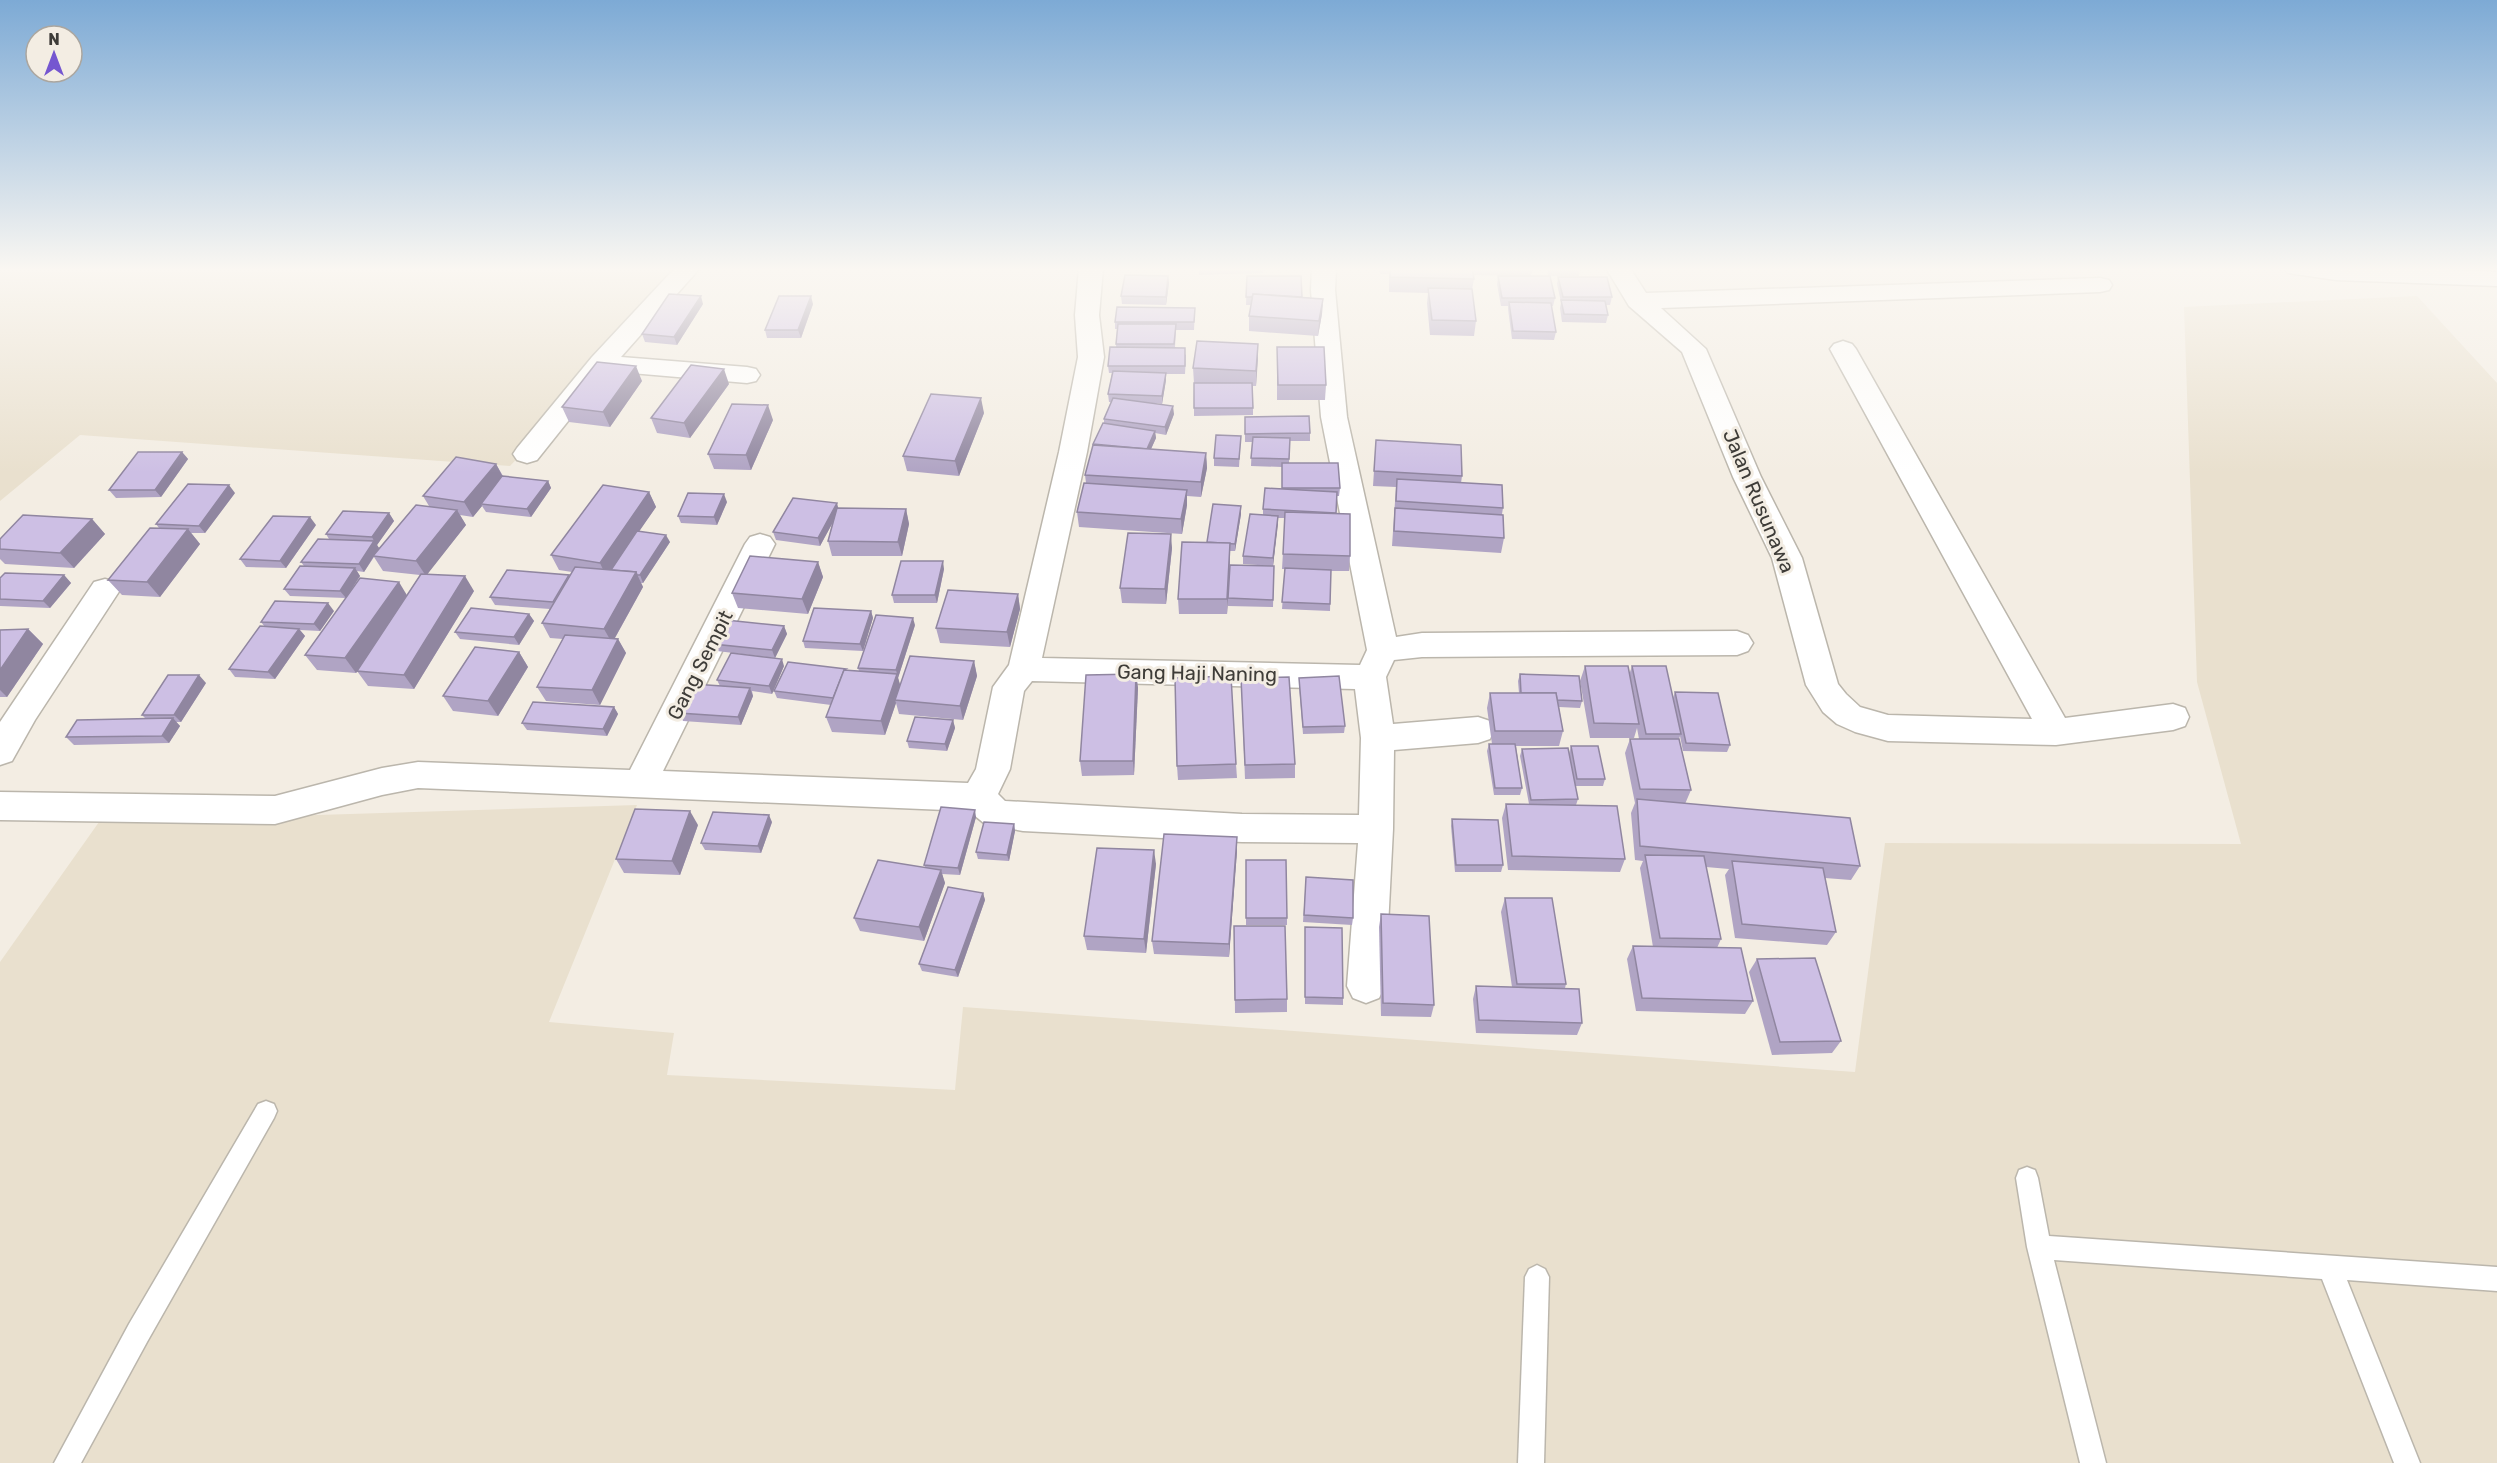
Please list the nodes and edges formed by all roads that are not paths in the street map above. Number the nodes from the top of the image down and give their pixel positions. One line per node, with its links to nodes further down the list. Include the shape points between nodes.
1 (625, 336): 6 (street)
2 (1089, 336): 13 (street, via 1091,357 1073,453)
3 (1327, 336): 12 (street, via 1334,417)
4 (1678, 336): 16 (street, Jalan Rusunawa, via 1693,349 1744,470 1787,558 1821,686 1831,703 1866,725 1888,728)
5 (1843, 349): 16 (street)
6 (601, 363): 7 (street); 8 (street)
7 (747, 375)
8 (527, 454)
9 (760, 544): 19 (street, Gang Sempit)
10 (105, 590): 18 (street, via 22,711)
11 (1737, 643): 12 (street, Gang Haji Naning, via 1422,645)
12 (1377, 664): 13 (street, Gang Haji Naning); 17 (street)
13 (1024, 669): 20 (street, via 1009,687 993,769)
14 (2173, 717): 16 (street, Jalan Rusunawa)
15 (1478, 730): 17 (street)
16 (2056, 732)
17 (1378, 738): 22 (street)
18 (0, 752)
19 (639, 785): 20 (street); 21 (street, via 418,775 387,778 276,810)
20 (977, 797): 22 (street, via 997,814 1023,817 1242,828)
21 (0, 806)
22 (1376, 829): 23 (street)
23 (1366, 986)
24 (266, 1111): 30 (lane)
25 (2026, 1178): 26 (lane)
26 (2039, 1247): 27 (lane); 32 (lane)
27 (2330, 1268): 29 (lane); 33 (lane)
28 (1537, 1276): 31 (lane)
29 (2497, 1278)
30 (67, 1463)
31 (1531, 1463)
32 (2093, 1463)
33 (2407, 1463)

